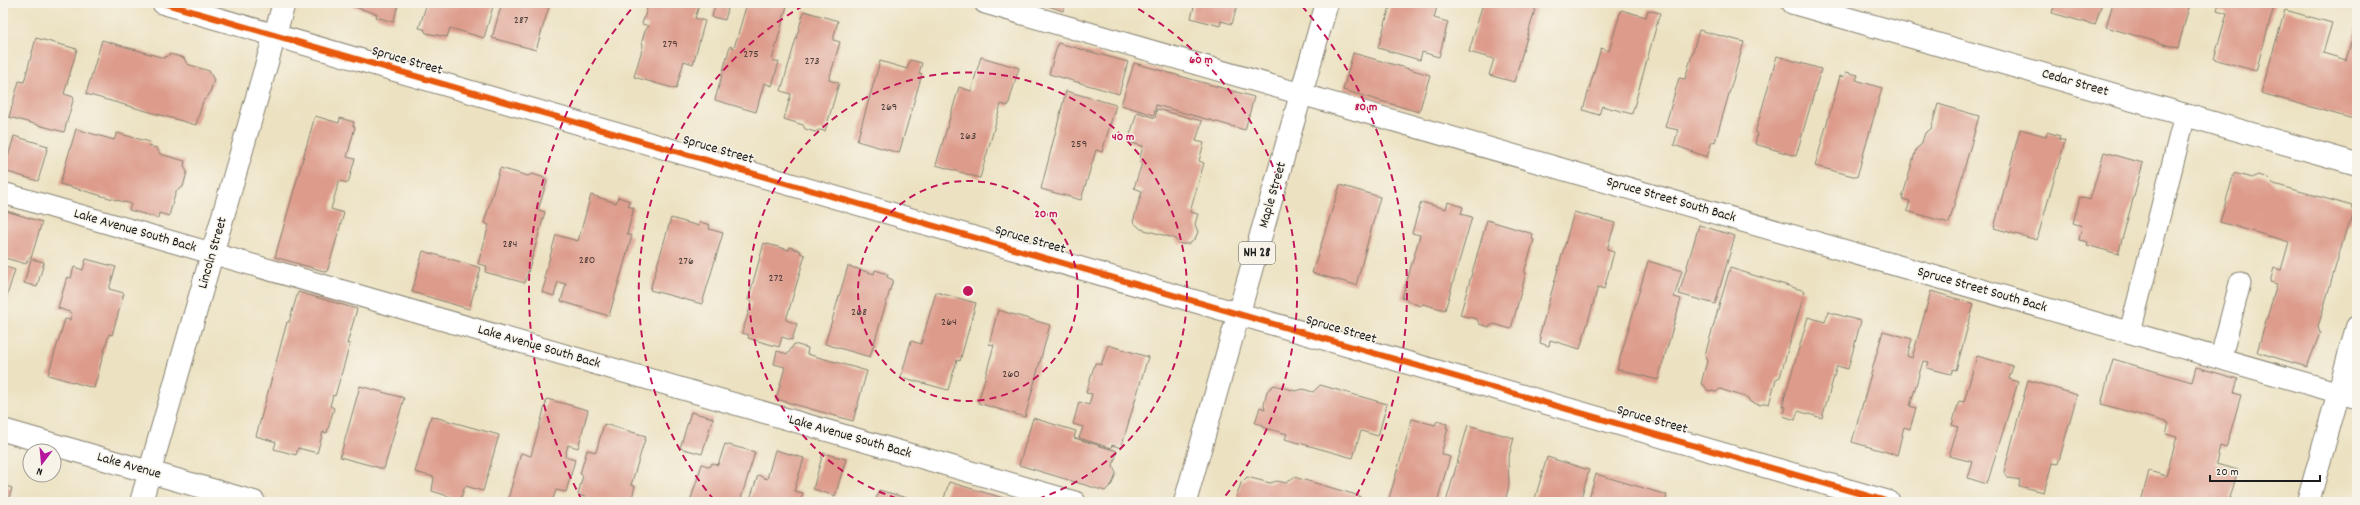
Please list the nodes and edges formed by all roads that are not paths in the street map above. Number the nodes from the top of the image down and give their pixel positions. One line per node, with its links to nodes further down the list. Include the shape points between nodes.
1 (163, 3): 6 (street, Spruce Street)
2 (284, 3): 6 (street, Lincoln Street)
3 (985, 3): 7 (lane, Spruce Street South Back)
4 (1327, 3): 7 (street, Maple Street / NH 28)
5 (1792, 3): 8 (street, Cedar Street)
6 (275, 34): 11 (street, Lincoln Street); 13 (street, Spruce Street)
7 (1302, 95): 13 (street, Maple Street / NH 28); 15 (lane, Spruce Street South Back)
8 (2185, 115): 9 (street, Cedar Street); 15 (lane)
9 (2357, 164)
10 (3, 193): 11 (lane, Lake Avenue South Back)
11 (212, 253): 19 (street, Lincoln Street); 22 (lane, Lake Avenue South Back)
12 (2240, 283): 16 (lane)
13 (1240, 313): 23 (street, Maple Street / NH 28); 24 (street, Spruce Street)
14 (2357, 327): 17 (street)
15 (2130, 332): 16 (lane, Spruce Street South Back)
16 (2222, 357): 17 (lane, Spruce Street South Back)
17 (2348, 395): 25 (street)
18 (3, 430): 19 (street, Lake Avenue)
19 (150, 471): 20 (street, Lincoln Street); 21 (street, Lake Avenue)
20 (141, 502)
21 (254, 502)
22 (1075, 502)
23 (1185, 502)
24 (1889, 502)
25 (2308, 502)

